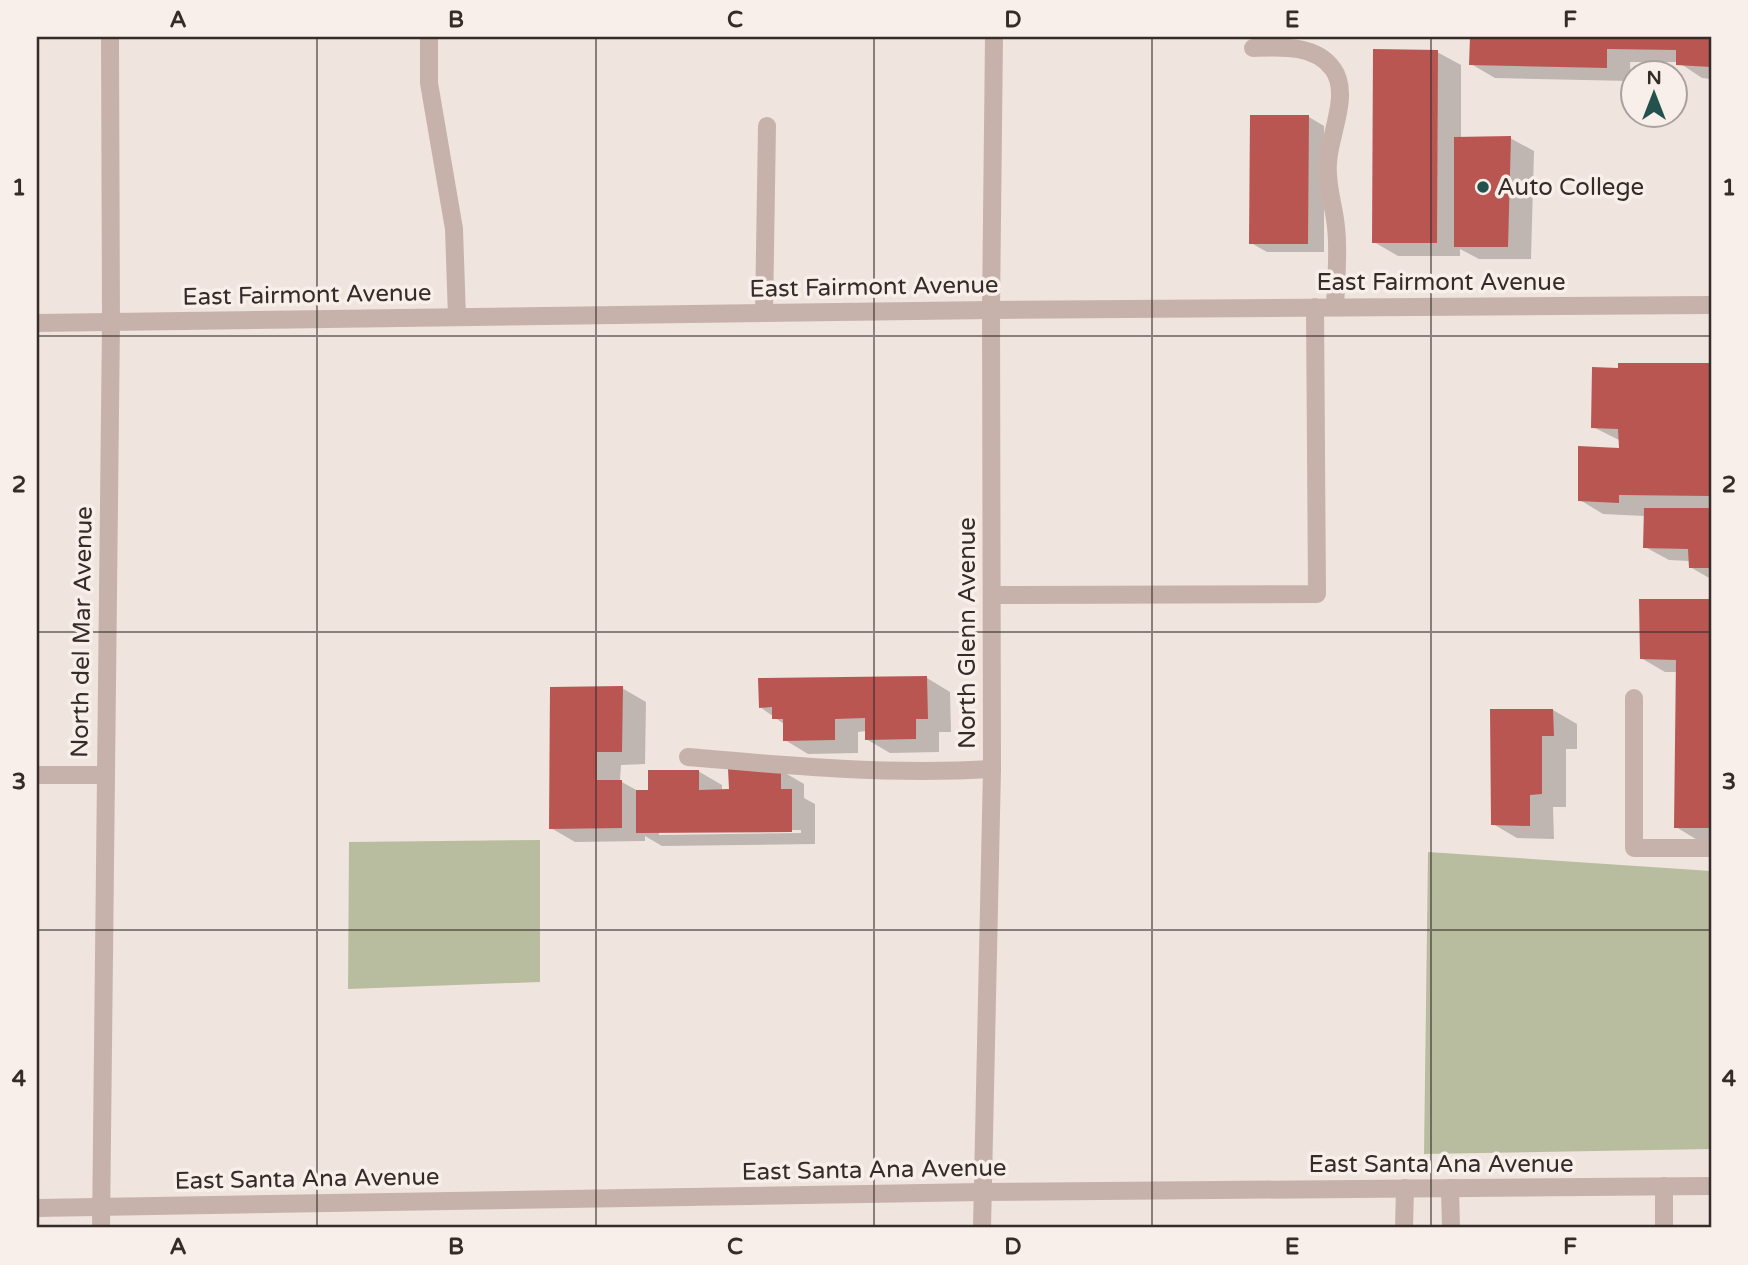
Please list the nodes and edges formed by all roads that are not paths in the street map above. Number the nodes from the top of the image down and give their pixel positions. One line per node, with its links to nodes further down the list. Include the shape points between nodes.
1 (110, 37): 13 (street, North del Mar Avenue)
2 (429, 37): 11 (street, via 429,83 454,229)
3 (994, 37): 9 (street, North Glenn Avenue)
4 (1253, 48): 8 (street, via 1291,47 1318,56 1333,68 1339,83 1328,162 1336,225)
5 (767, 125): 10 (street)
6 (1711, 305): 8 (street, East Fairmont Avenue)
7 (1315, 307): 8 (street, East Fairmont Avenue); 9 (street, East Fairmont Avenue); 14 (street, via 1317,594)
8 (1335, 307)
9 (991, 310): 10 (street, East Fairmont Avenue); 14 (street, North Glenn Avenue)
10 (764, 313): 11 (street, East Fairmont Avenue)
11 (457, 317): 13 (street, East Fairmont Avenue)
12 (37, 323): 13 (street, East Fairmont Avenue)
13 (111, 323): 19 (street, North del Mar Avenue)
14 (992, 595): 17 (street, North Glenn Avenue)
15 (1634, 698): 20 (street, via 1634,848)
16 (688, 757): 17 (street, via 868,771)
17 (992, 769): 25 (street, North Glenn Avenue)
18 (37, 775): 19 (street)
19 (104, 775): 27 (street, North del Mar Avenue)
20 (1711, 848)
21 (1664, 1186): 22 (street, East Santa Ana Avenue); 24 (street, East Santa Ana Avenue); 32 (street)
22 (1711, 1186)
23 (1405, 1188): 24 (street, East Santa Ana Avenue); 25 (street, East Santa Ana Avenue); 30 (street)
24 (1450, 1188): 31 (street)
25 (982, 1192): 27 (street, East Santa Ana Avenue); 29 (street, North Glenn Avenue)
26 (37, 1208): 27 (street, East Santa Ana Avenue)
27 (101, 1208): 28 (street, North del Mar Avenue)
28 (101, 1228)
29 (982, 1228)
30 (1404, 1228)
31 (1451, 1228)
32 (1664, 1228)

